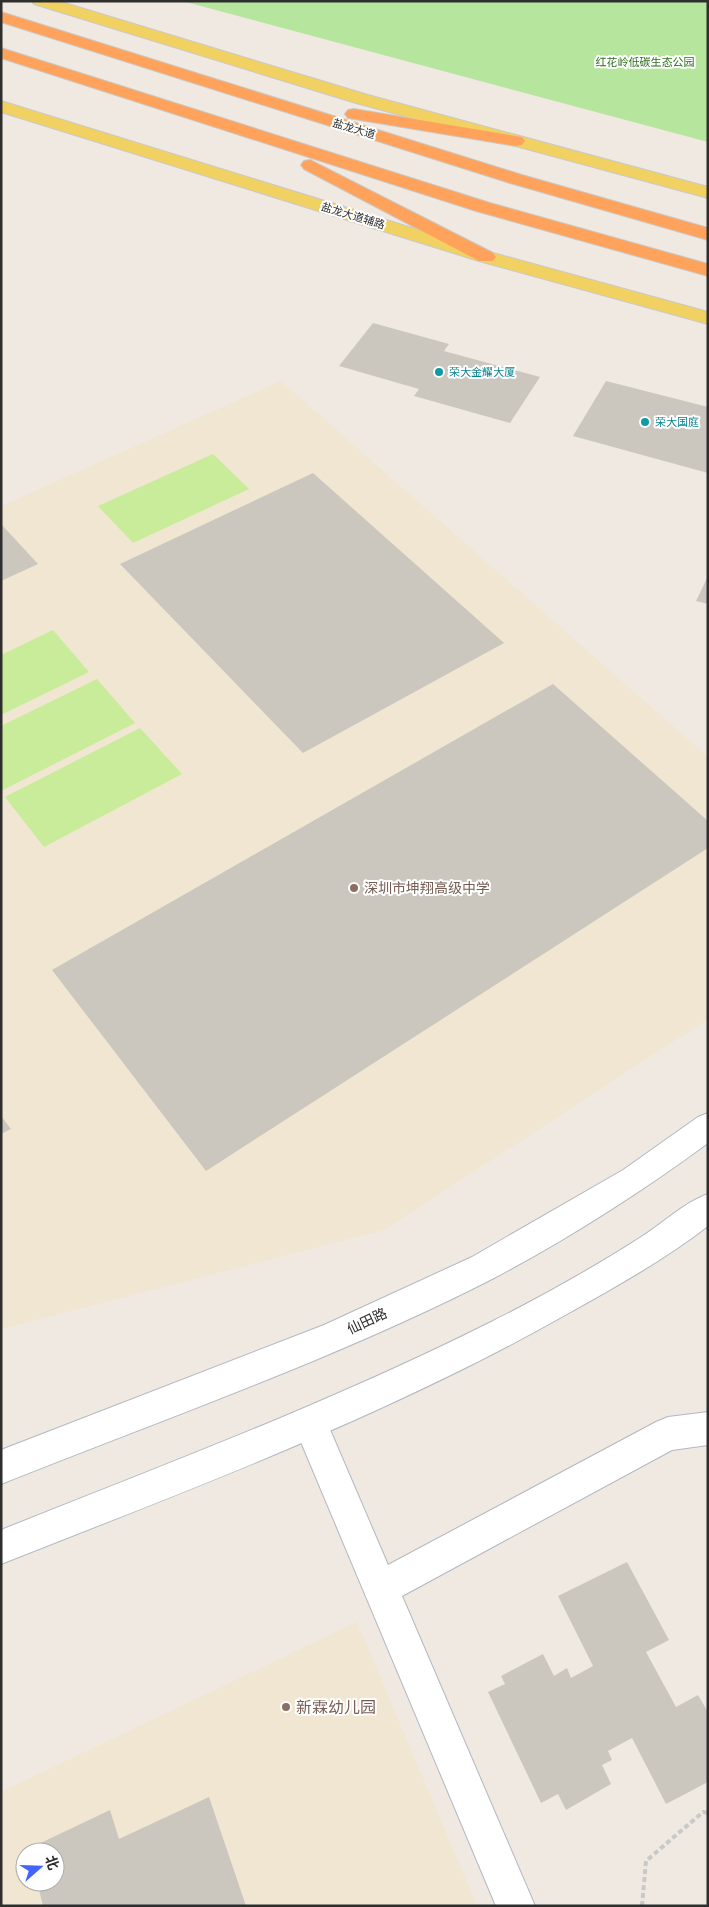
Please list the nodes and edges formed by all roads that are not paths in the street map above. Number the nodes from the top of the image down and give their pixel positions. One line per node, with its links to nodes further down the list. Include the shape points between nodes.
1 (40, 1): 7 (main road, via 362,99)
2 (1, 17): 4 (highway, 盐龙大道)
3 (1, 53): 6 (highway)
4 (257, 99): 7 (highway); 9 (highway, 盐龙大道, via 516,180)
5 (1, 106): 10 (main road, 盐龙大道辅路)
6 (244, 130): 10 (highway); 11 (highway, via 484,206)
7 (516, 140): 8 (main road)
8 (708, 193)
9 (708, 234)
10 (486, 257): 12 (main road, 盐龙大道辅路)
11 (708, 270)
12 (708, 318)
13 (708, 1126): 17 (street, 仙田路, via 634,1180 483,1266 334,1336)
14 (708, 1208): 15 (street, via 676,1233 524,1323 368,1399)
15 (310, 1422): 18 (street); 19 (street)
16 (708, 1428): 19 (street, via 668,1434)
17 (1, 1467)
18 (1, 1547)
19 (381, 1588): 20 (street)
20 (516, 1906)

